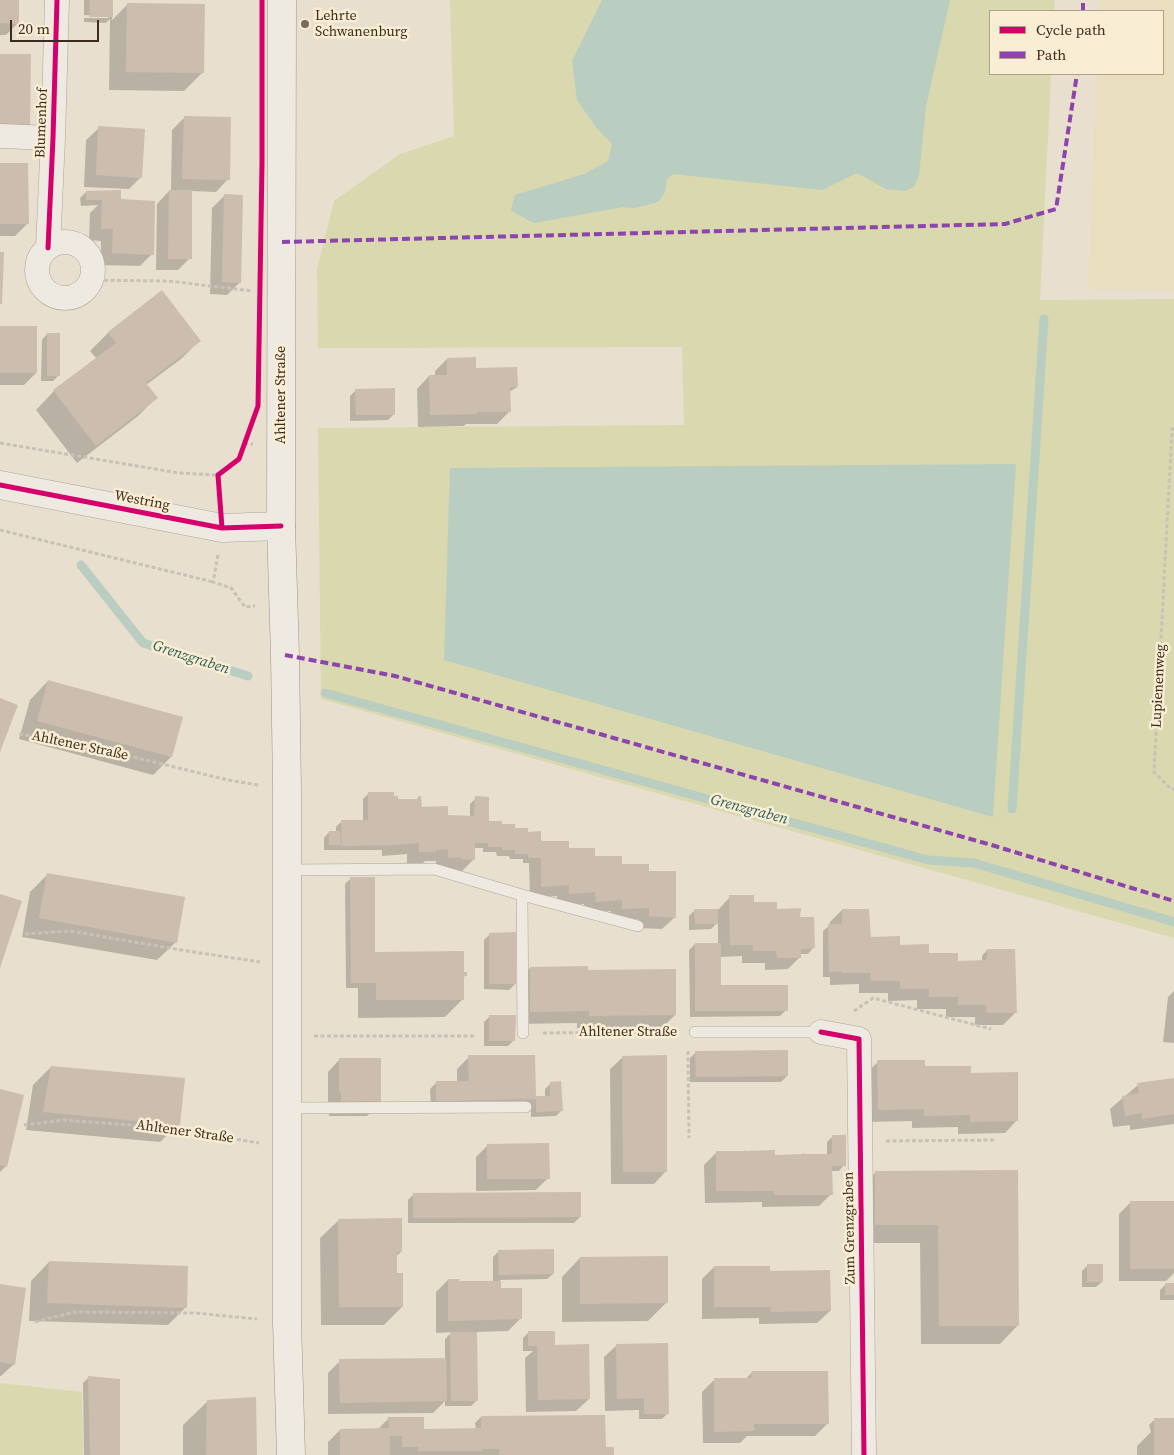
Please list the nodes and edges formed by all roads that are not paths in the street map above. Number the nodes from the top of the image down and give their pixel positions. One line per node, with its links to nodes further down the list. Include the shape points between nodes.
1 (57, 0): 4 (street, Blumenhof)
2 (282, 0): 7 (main road, Ahltener Straße)
3 (0, 136): 4 (street, Blumenhof)
4 (53, 138): 5 (street, Blumenhof)
5 (48, 248): 5 (street, Blumenhof, via 59,242 73,243 88,254 93,270 88,286 81,293 61,297 45,289 40,281 38,264)
6 (0, 485): 7 (main road, Westring, via 222,528)
7 (281, 526): 8 (main road, Ahltener Straße)
8 (287, 870): 9 (lane, via 434,869); 15 (main road, Ahltener Straße)
9 (522, 896): 10 (lane); 12 (lane)
10 (638, 926)
11 (821, 1032): 13 (lane); 17 (street, Zum Grenzgraben, via 859,1039)
12 (523, 1033)
13 (691, 1037)
14 (526, 1107): 15 (lane)
15 (286, 1108): 16 (main road, Ahltener Straße)
16 (291, 1455)
17 (864, 1455)

